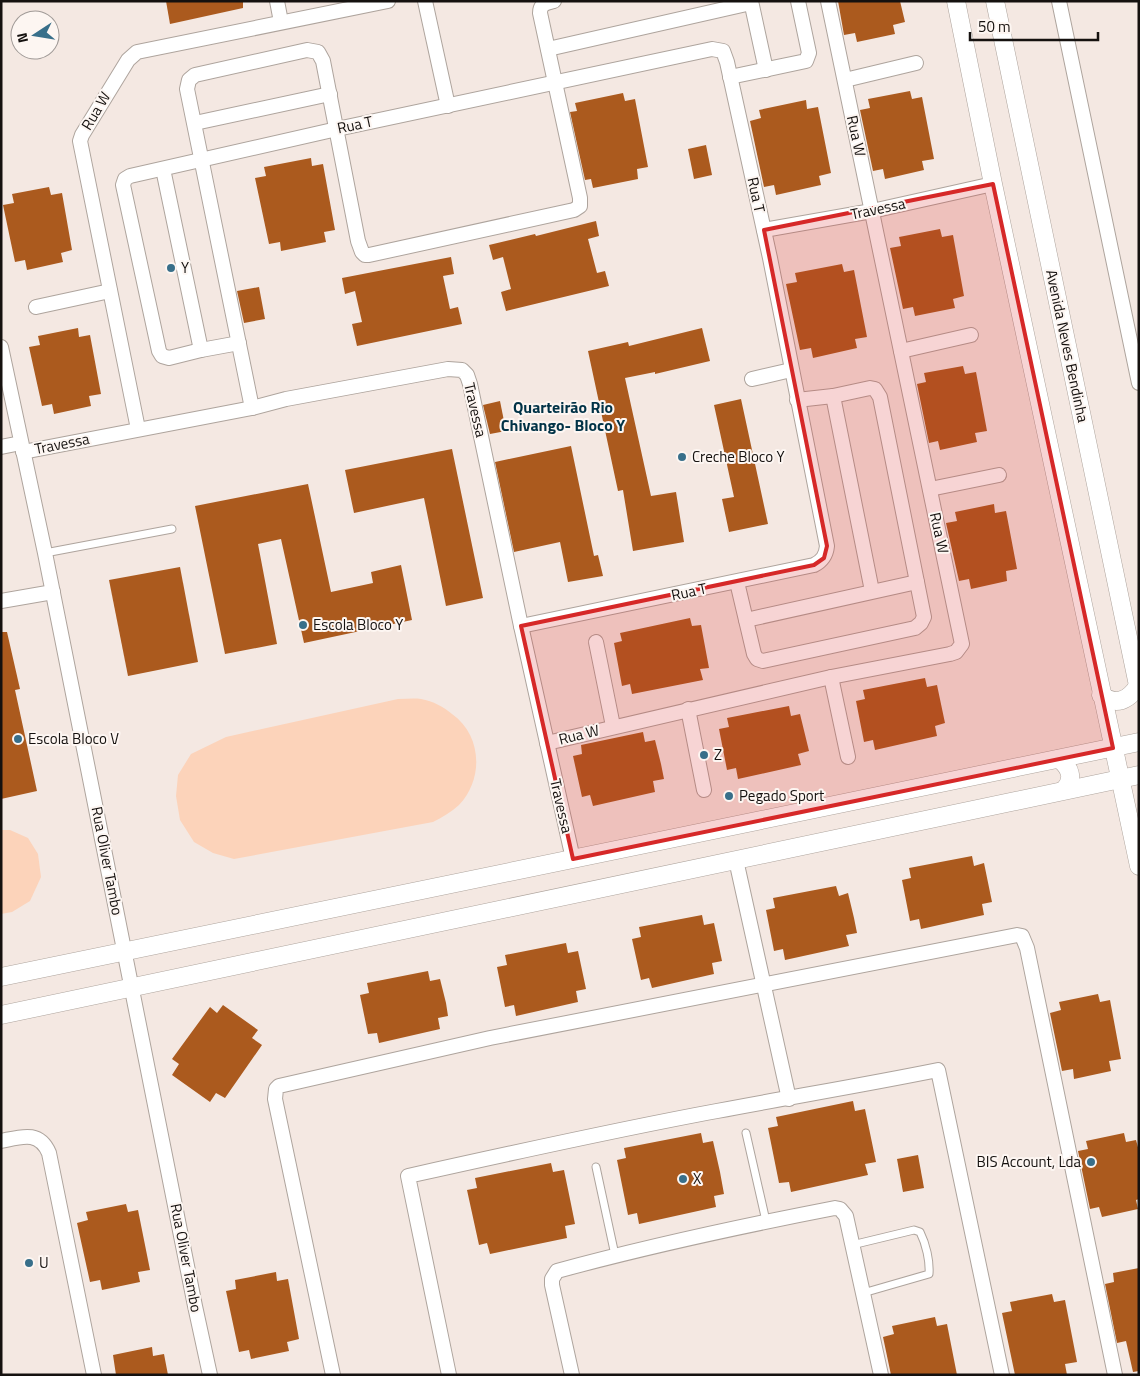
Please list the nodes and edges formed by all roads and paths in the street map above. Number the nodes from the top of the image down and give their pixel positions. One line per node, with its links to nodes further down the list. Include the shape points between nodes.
1 (277, 1): 11 (street)
2 (388, 1): 11 (street, Rua W)
3 (425, 1): 19 (street)
4 (554, 1): 12 (street, via 540,8)
5 (798, 1): 14 (street, via 808,58)
6 (828, 1): 16 (street, Rua W)
7 (956, 1): 24 (street)
8 (995, 1): 56 (street, Avenida Neves Bendinha)
9 (1059, 1): 36 (street)
10 (751, 2): 12 (street); 14 (street)
11 (281, 22): 27 (street, Rua W, via 141,51 128,60 80,141)
12 (548, 49): 17 (street)
13 (916, 63): 16 (street)
14 (766, 70): 15 (street)
15 (730, 77): 17 (street, Rua T, via 725,54 719,49 712,49); 26 (street, Rua T)
16 (844, 80): 25 (street, Rua W)
17 (555, 82): 19 (street, Rua T); 21 (street, via 580,206 574,210 369,255 362,252 358,241)
18 (330, 94): 20 (street); 20 (street, via 323,61 318,52 307,50 195,75 189,80 187,89); 21 (street)
19 (448, 106): 21 (street, Rua T)
20 (195, 123): 22 (street)
21 (337, 129): 22 (street, Rua T)
22 (202, 159): 23 (street, Rua T); 30 (street)
23 (163, 169): 32 (street); 32 (street, Rua T, via 130,176 123,185 158,352 169,358)
24 (992, 184): 25 (street, Travessa); 57 (street)
25 (872, 211): 26 (street, Travessa); 33 (street, Rua W)
26 (764, 230): 34 (street, Rua T)
27 (110, 291): 28 (street); 40 (street, Rua W)
28 (36, 307)
29 (971, 335): 33 (street)
30 (239, 343): 32 (street, Rua T); 39 (street)
31 (1, 348): 42 (street, Rua Oliver Tambo)
32 (201, 350)
33 (901, 351): 44 (street, Rua W)
34 (791, 370): 35 (street); 38 (street, Rua T)
35 (752, 379)
36 (1139, 384)
37 (833, 396): 38 (street); 48 (street, via 870,388 876,389 880,397); 49 (street)
38 (797, 400): 47 (street, Rua T, via 827,552 814,565)
39 (252, 408): 40 (street, Travessa); 53 (street, Travessa, via 448,369 462,370 470,384)
40 (138, 429): 42 (street, Travessa)
41 (1, 447): 42 (street, Travessa)
42 (22, 448): 46 (street, Rua Oliver Tambo)
43 (999, 475): 44 (street)
44 (930, 489): 55 (street, Rua W, via 961,639 960,648 950,654)
45 (172, 529): 46 (lane)
46 (45, 553): 50 (street, Rua Oliver Tambo)
47 (737, 582): 52 (street); 53 (street, Rua T)
48 (917, 582): 49 (street); 52 (street, via 924,617 914,628 763,661 754,654)
49 (872, 591): 52 (street)
50 (53, 592): 51 (street); 73 (street, Rua Oliver Tambo)
51 (1, 601)
52 (746, 620)
53 (521, 626): 61 (street, Travessa)
54 (596, 642): 59 (street)
55 (831, 677): 58 (street, Rua W); 63 (street)
56 (1138, 688): 57 (street, via 1127,699 1118,701)
57 (1101, 695): 62 (street)
58 (688, 709): 59 (street, Rua W); 67 (street)
59 (612, 726): 61 (street, Rua W)
60 (1139, 742): 62 (street)
61 (547, 743): 70 (street, Travessa)
62 (1112, 748): 64 (street); 66 (street)
63 (848, 757)
64 (1059, 759): 68 (street, via 1070,774 1070,783); 70 (street)
65 (1139, 775): 66 (street)
66 (1120, 779): 68 (street); 69 (street)
67 (704, 790)
68 (1064, 790): 71 (street)
69 (1135, 828): 72 (street)
70 (573, 859): 73 (street)
71 (736, 860): 75 (street); 76 (street)
72 (1139, 866)
73 (125, 952): 74 (street); 76 (street, Rua Oliver Tambo)
74 (1, 977)
75 (764, 984): 78 (street); 86 (street, via 490,1038 279,1086 275,1099); 93 (street, via 1022,936)
76 (132, 988): 77 (street); 88 (street, Rua Oliver Tambo)
77 (1, 1015)
78 (789, 1099): 89 (street, via 698,1114 408,1176); 92 (street, via 938,1070)
79 (746, 1133): 82 (lane)
80 (1, 1141): 87 (street, via 34,1137 45,1145 49,1153)
81 (596, 1167): 84 (lane)
82 (766, 1221): 83 (street, via 840,1209 846,1216); 84 (street)
83 (852, 1244): 85 (street); 85 (lane, via 914,1230 923,1238 930,1268 929,1274)
84 (615, 1255): 90 (street, via 557,1271 552,1279)
85 (863, 1293): 91 (street)
86 (333, 1374)
87 (94, 1375)
88 (210, 1375)
89 (449, 1375)
90 (572, 1375)
91 (881, 1375)
92 (1002, 1375)
93 (1115, 1375)

